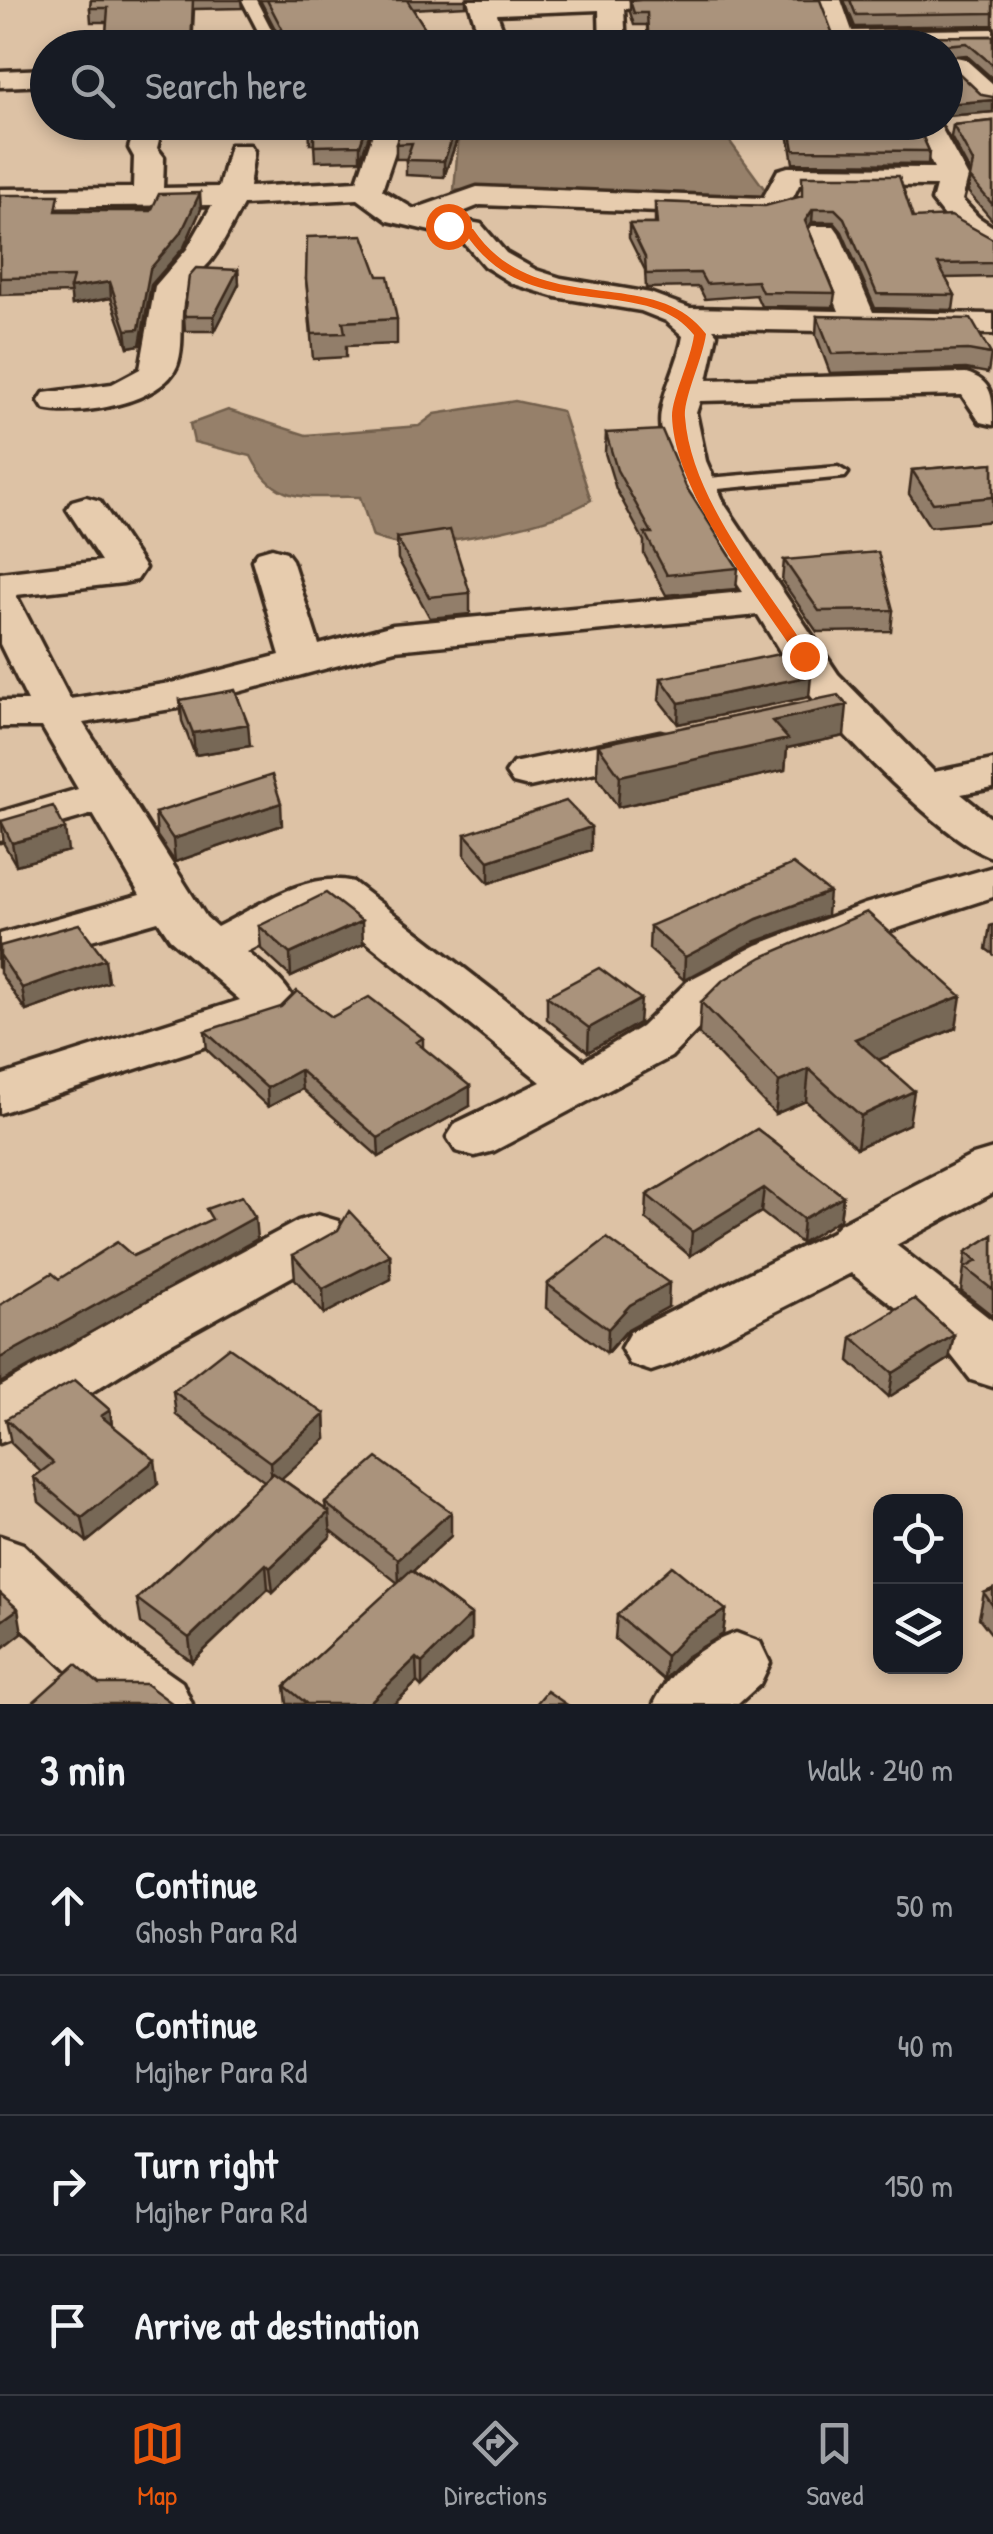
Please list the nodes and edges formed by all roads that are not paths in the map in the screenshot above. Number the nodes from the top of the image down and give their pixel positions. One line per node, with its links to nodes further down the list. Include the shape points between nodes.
1 (249, 0): 8 (lane)
2 (650, 0): 3 (street); 5 (street)
3 (660, 0)
4 (829, 0): 11 (street)
5 (611, 2): 6 (street); 10 (street)
6 (481, 3): 9 (street)
7 (936, 13): 12 (street)
8 (265, 30)
9 (490, 30)
10 (612, 30)
11 (839, 30)
12 (942, 30)
13 (993, 37): 14 (street)
14 (963, 50)
15 (963, 59): 16 (street)
16 (993, 65)
17 (963, 69): 20 (street)
18 (30, 77): 19 (street)
19 (0, 78)
20 (993, 99)
21 (145, 140): 27 (street)
22 (386, 140): 26 (street)
23 (937, 140): 25 (street)
24 (240, 151): 28 (street)
25 (960, 171): 30 (street, via 788,176 776,204 763,207 477,196); 32 (street, via 947,200)
26 (366, 190): 28 (street); 30 (street, via 372,201)
27 (148, 196): 28 (street); 29 (street)
28 (233, 196): 37 (street, via 200,254 172,286 155,375 137,388)
29 (0, 198)
30 (417, 218): 33 (street, via 470,231 484,252 517,276 554,289 655,304)
31 (824, 233): 34 (street)
32 (993, 240)
33 (687, 318): 34 (street); 36 (street, via 700,334)
34 (860, 321): 35 (street)
35 (993, 324)
36 (686, 391): 38 (street, via 966,384); 40 (street, via 678,413)
37 (57, 401)
38 (993, 414)
39 (838, 473): 40 (lane)
40 (697, 485): 43 (street)
41 (86, 509): 44 (street, via 123,571)
42 (272, 560): 46 (street)
43 (764, 583): 46 (street, via 393,638); 47 (street)
44 (0, 585)
45 (0, 602): 49 (street)
46 (302, 662): 49 (street, via 178,695)
47 (833, 694): 50 (street); 54 (street)
48 (0, 714): 49 (street)
49 (56, 714): 55 (street)
50 (789, 718)
51 (696, 738): 52 (street)
52 (529, 772)
53 (993, 774): 54 (street)
54 (924, 788): 57 (street)
55 (106, 796): 56 (street); 59 (street)
56 (0, 827)
57 (993, 843)
58 (993, 882): 62 (street, via 889,912 760,964 704,994 656,1044)
59 (169, 902): 60 (street); 61 (street)
60 (212, 949): 62 (street, via 336,893); 63 (street, via 270,1004)
61 (0, 950)
62 (578, 1084): 64 (street)
63 (0, 1095)
64 (475, 1137)
65 (993, 1169): 67 (street)
66 (318, 1236): 70 (street)
67 (852, 1247): 68 (street); 69 (street, via 962,1326)
68 (651, 1348)
69 (993, 1363)
70 (0, 1418)
71 (0, 1564): 72 (street, via 108,1668)
72 (157, 1704)

